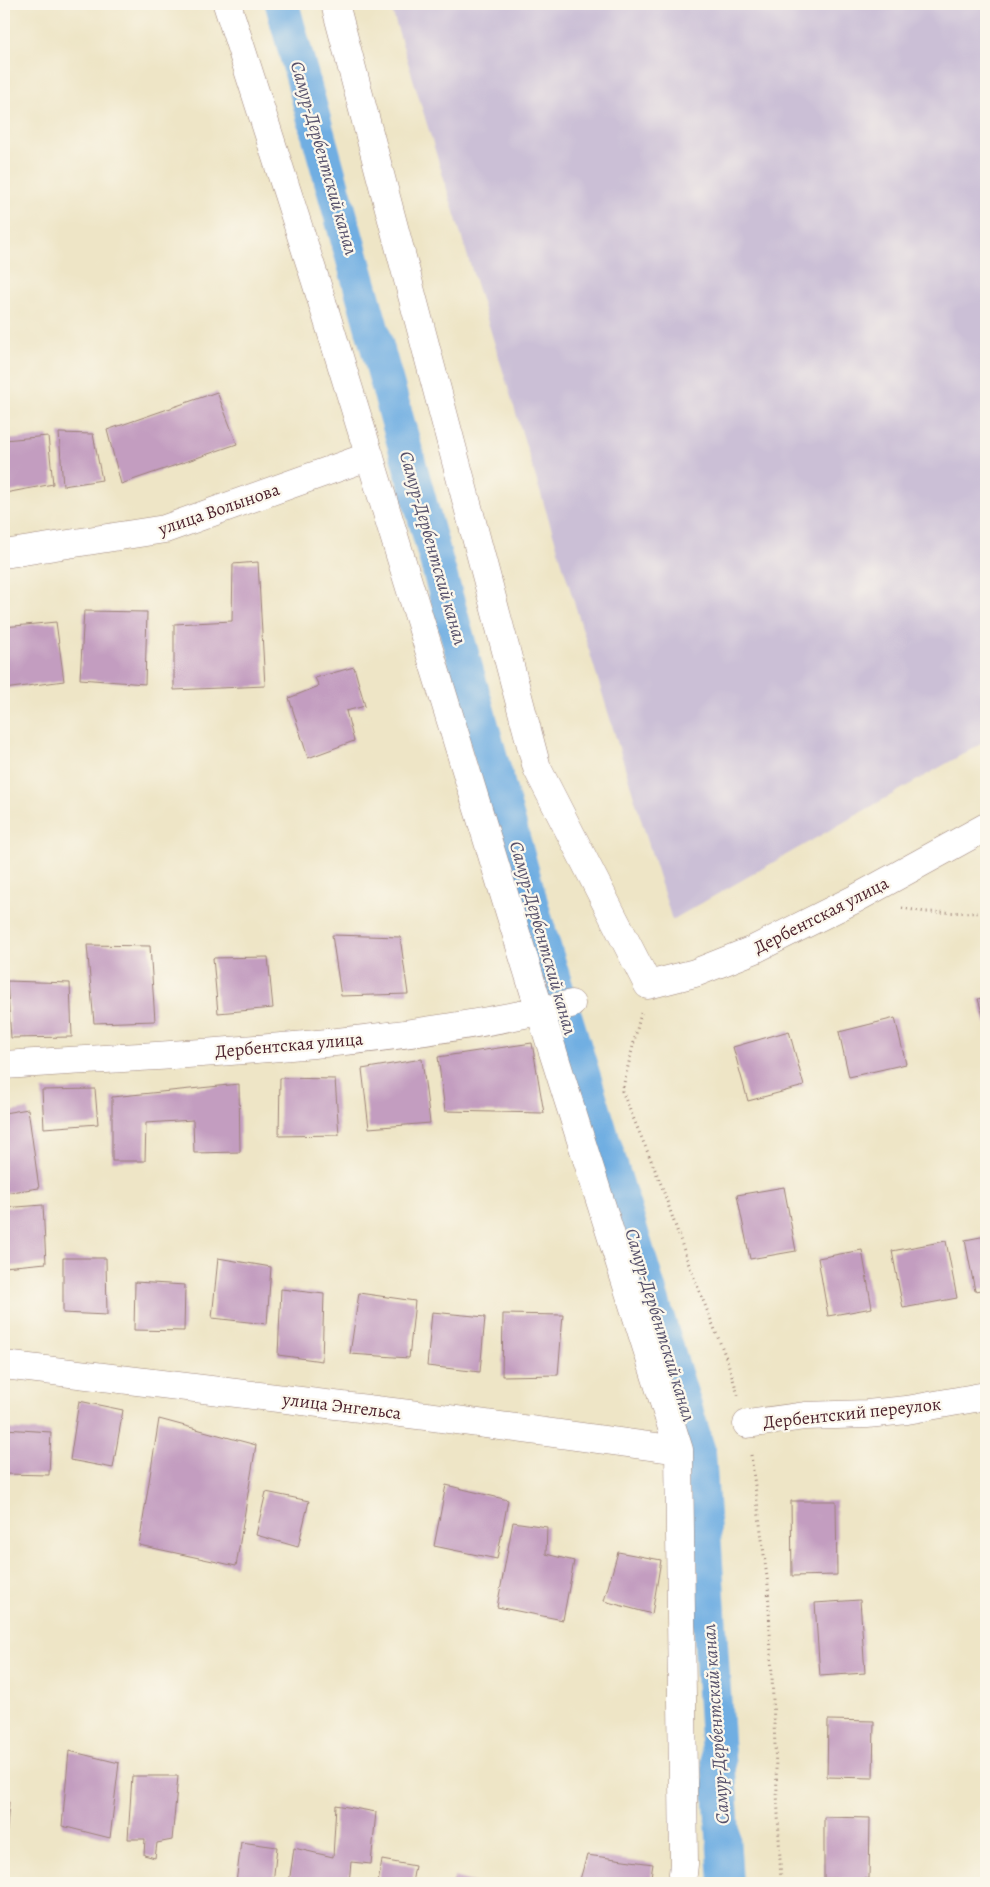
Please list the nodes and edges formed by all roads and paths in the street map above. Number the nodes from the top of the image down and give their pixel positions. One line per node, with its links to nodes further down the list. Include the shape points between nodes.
1 (227, 4): 3 (street)
2 (335, 4): 6 (street, Дербентская улица, via 537,768 648,985 695,973 753,950)
3 (370, 456): 4 (street, улица Волынова, via 165,529); 9 (street)
4 (4, 554)
5 (986, 827): 6 (street, Дербентская улица)
6 (855, 899): 7 (path, via 925,912)
7 (986, 913)
8 (571, 1004): 9 (street, Дербентская улица)
9 (540, 1011): 10 (street, Дербентская улица, via 459,1027 294,1047); 14 (street)
10 (4, 1065)
11 (4, 1365): 14 (street, улица Энгельса)
12 (986, 1396): 13 (street, Дербентский переулок, via 907,1410 805,1416)
13 (747, 1424)
14 (679, 1450): 15 (street)
15 (682, 1883)

